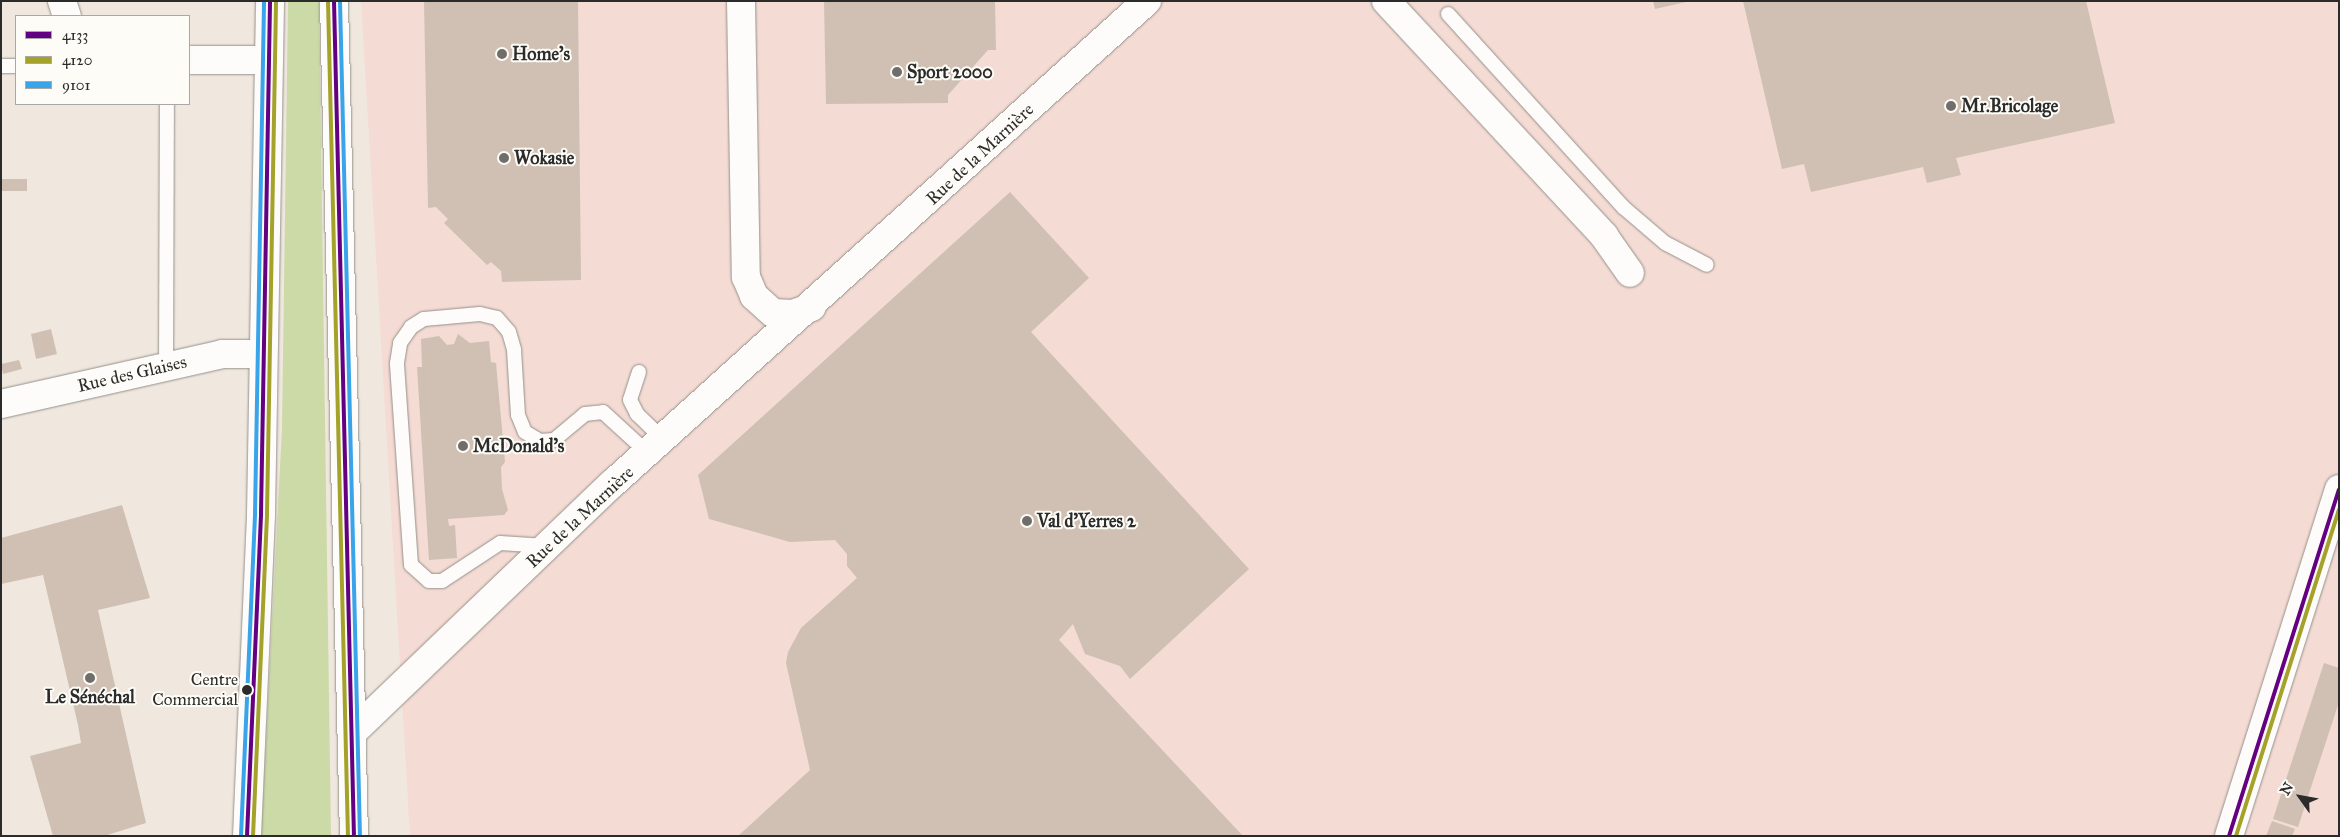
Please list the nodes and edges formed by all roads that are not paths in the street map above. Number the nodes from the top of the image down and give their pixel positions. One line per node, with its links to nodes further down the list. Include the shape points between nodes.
1 (62, 1): 8 (street)
2 (270, 1): 10 (street)
3 (334, 1): 24 (street)
4 (741, 1): 16 (street, Rue de la Marnière, via 746,277 754,296 773,313 793,314)
5 (1147, 1): 16 (street, Rue de la Marnière)
6 (1386, 1): 15 (street, via 1604,236)
7 (1448, 14): 14 (lane, via 1623,207 1665,243)
8 (67, 15)
9 (190, 60): 10 (street)
10 (268, 60): 17 (street)
11 (1, 66): 12 (lane)
12 (15, 66)
13 (167, 105): 18 (lane)
14 (1707, 265)
15 (1630, 273)
16 (814, 306): 21 (street, Rue de la Marnière)
17 (263, 354): 18 (street, Rue des Glaises, via 222,354); 25 (street)
18 (166, 366): 20 (street, Rue des Glaises)
19 (639, 372): 21 (lane, via 630,400)
20 (1, 404)
21 (657, 447): 23 (street, Rue de la Marnière); 23 (lane, via 602,412 585,414 554,440 540,441 525,432 518,415 514,350 509,332 497,318 480,314 424,318 411,327 400,343 397,362 411,565 429,580 442,581 494,544)
22 (2339, 489): 27 (street)
23 (547, 546): 24 (street, Rue de la Marnière)
24 (352, 733): 26 (street)
25 (246, 836)
26 (354, 836)
27 (2229, 836)

